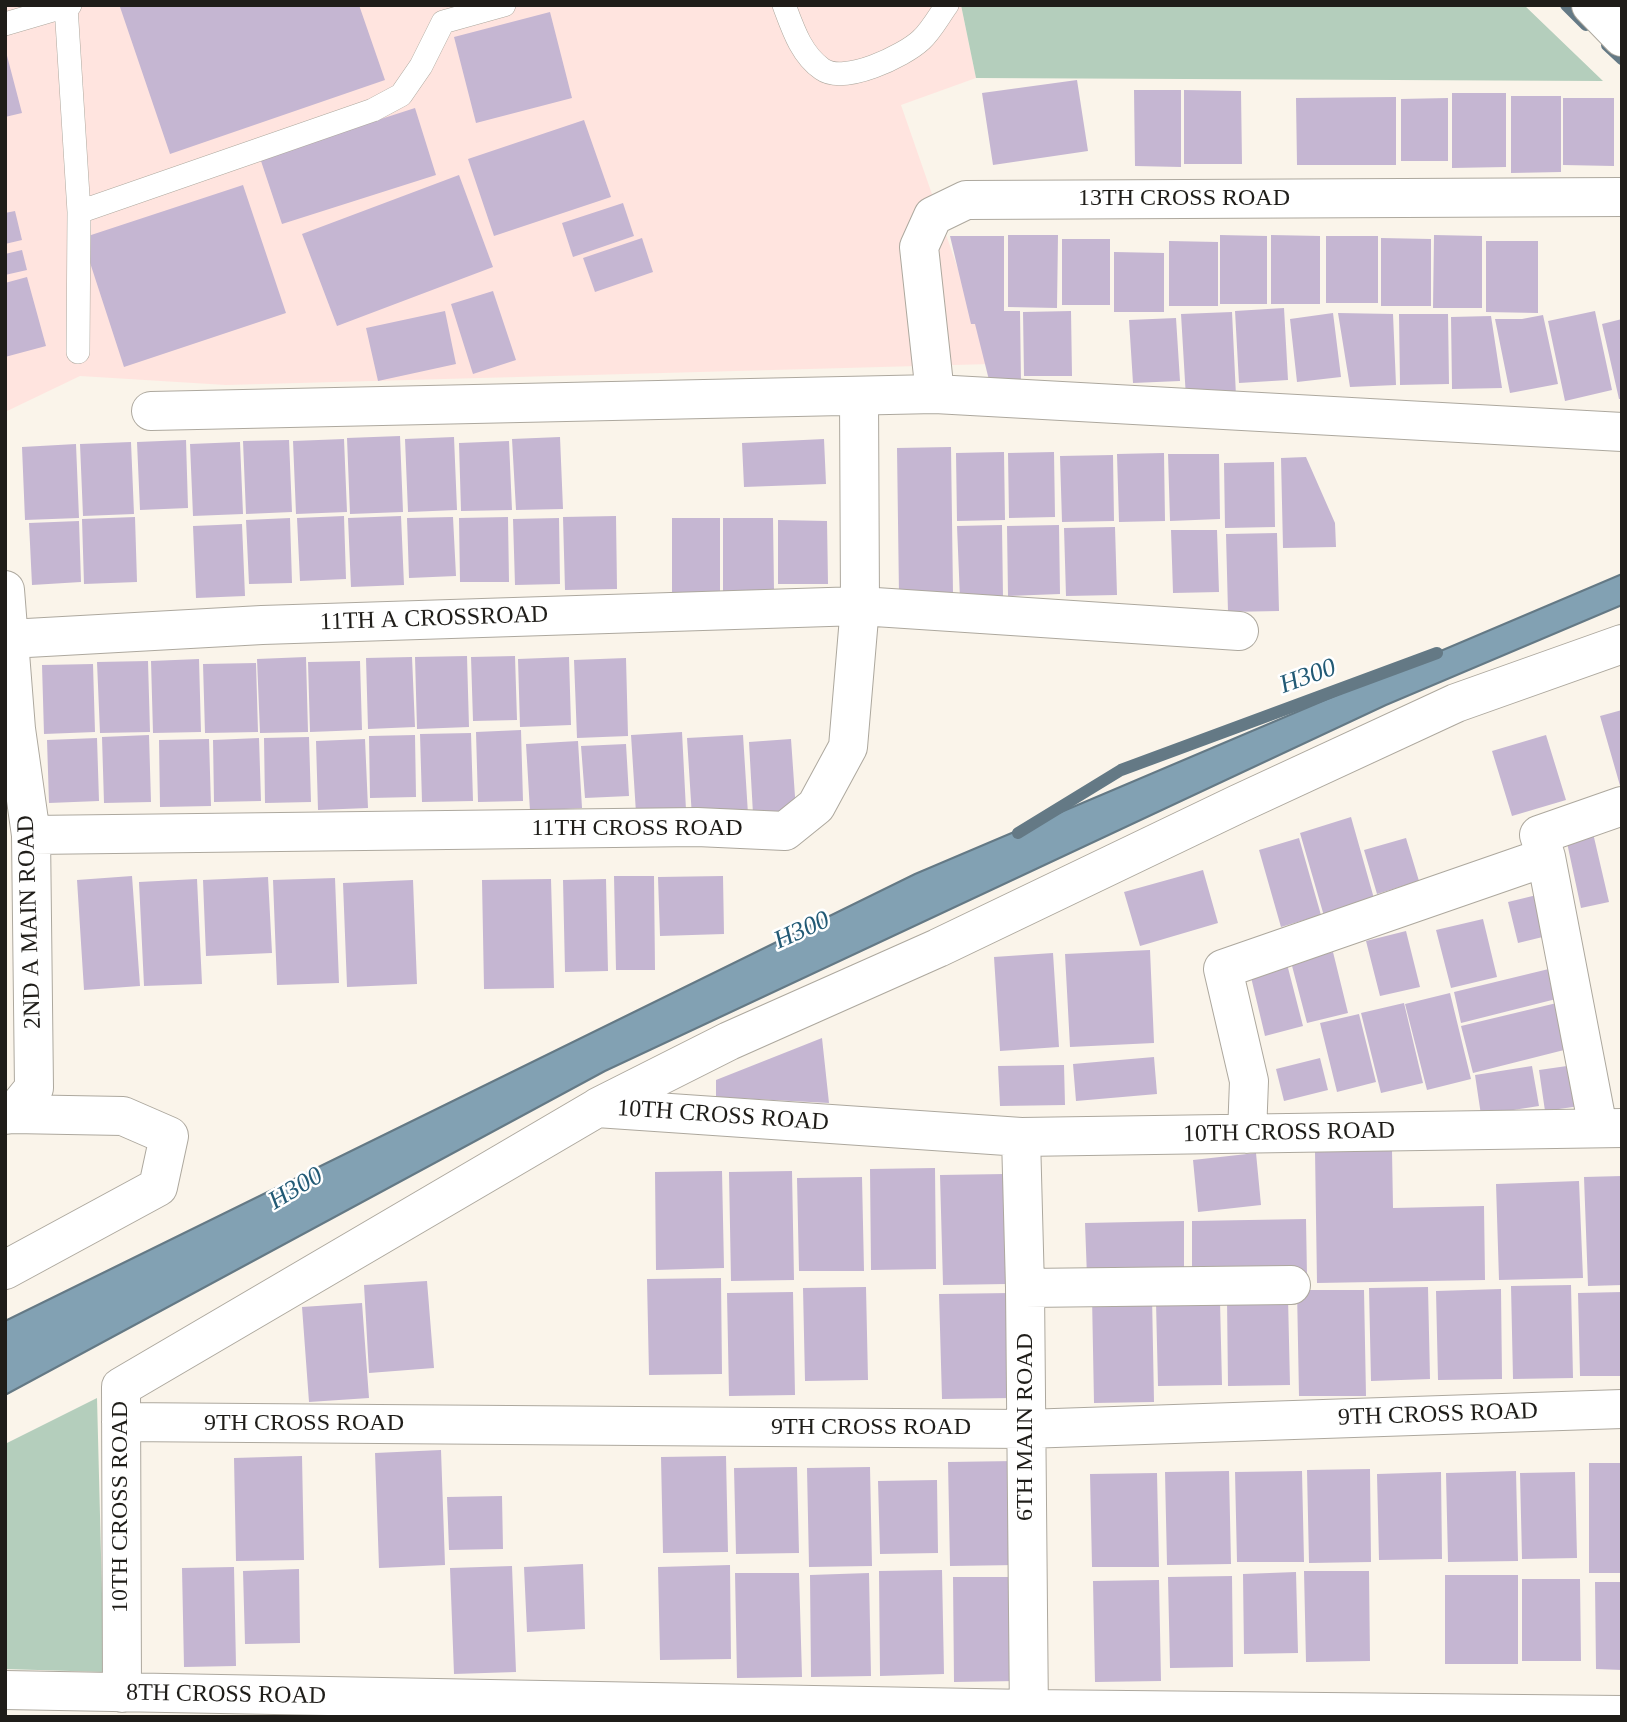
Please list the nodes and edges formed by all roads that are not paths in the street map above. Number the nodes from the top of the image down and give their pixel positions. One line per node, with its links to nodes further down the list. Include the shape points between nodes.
1 (504, 5): 6 (lane)
2 (784, 5): 3 (lane, via 807,53 825,71 848,74 891,61 922,40)
3 (947, 5)
4 (1591, 5): 8 (street)
5 (68, 6): 7 (lane); 10 (lane)
6 (437, 14): 10 (lane, via 421,66 401,95 373,110)
7 (5, 24)
8 (1622, 37)
9 (1622, 197): 12 (street, 13TH CROSS ROAD, via 966,200 933,216 919,247)
10 (79, 212): 11 (lane)
11 (78, 352)
12 (935, 394): 13 (street); 15 (street)
13 (859, 396): 14 (street); 17 (street, 11TH CROSS ROAD)
14 (151, 411)
15 (1622, 432)
16 (5, 590): 19 (street, 2ND A MAIN ROAD)
17 (860, 606): 18 (street, 11TH A CROSSROAD); 19 (street, 11TH A CROSSROAD, via 262,625); 22 (street, 11TH CROSS ROAD, via 848,747 816,806 785,831 697,827)
18 (1239, 631)
19 (9, 639): 22 (street, 2ND A MAIN ROAD)
20 (1622, 644): 24 (street, via 1456,703 938,948 729,1041)
21 (1622, 806): 23 (street, via 1539,835)
22 (31, 835): 25 (street, 2ND A MAIN ROAD, via 34,1088)
23 (1546, 856): 26 (street); 27 (street, via 1223,969 1249,1081)
24 (597, 1108): 28 (street, 10TH CROSS ROAD); 33 (street, 10TH CROSS ROAD, via 121,1387)
25 (9, 1114): 29 (street, via 123,1116 169,1136 158,1187)
26 (1610, 1128): 27 (street, 10TH CROSS ROAD)
27 (1247, 1134): 28 (street, 10TH CROSS ROAD)
28 (1021, 1137): 31 (street, 6TH MAIN ROAD)
29 (5, 1270)
30 (1292, 1285): 31 (street)
31 (1025, 1288): 34 (street, 6TH MAIN ROAD)
32 (1622, 1409): 34 (street, 9TH CROSS ROAD)
33 (121, 1422): 34 (street, 9TH CROSS ROAD); 35 (street, 10TH CROSS ROAD)
34 (1025, 1429): 39 (street, 6TH MAIN ROAD)
35 (122, 1693): 36 (street, 8TH CROSS ROAD); 37 (street, 8TH CROSS ROAD)
36 (27, 1699)
37 (280, 1706): 38 (street, 8TH CROSS ROAD)
38 (533, 1709): 39 (street, 8TH CROSS ROAD)
39 (1029, 1713): 40 (street, 8TH CROSS ROAD)
40 (1622, 1715)

